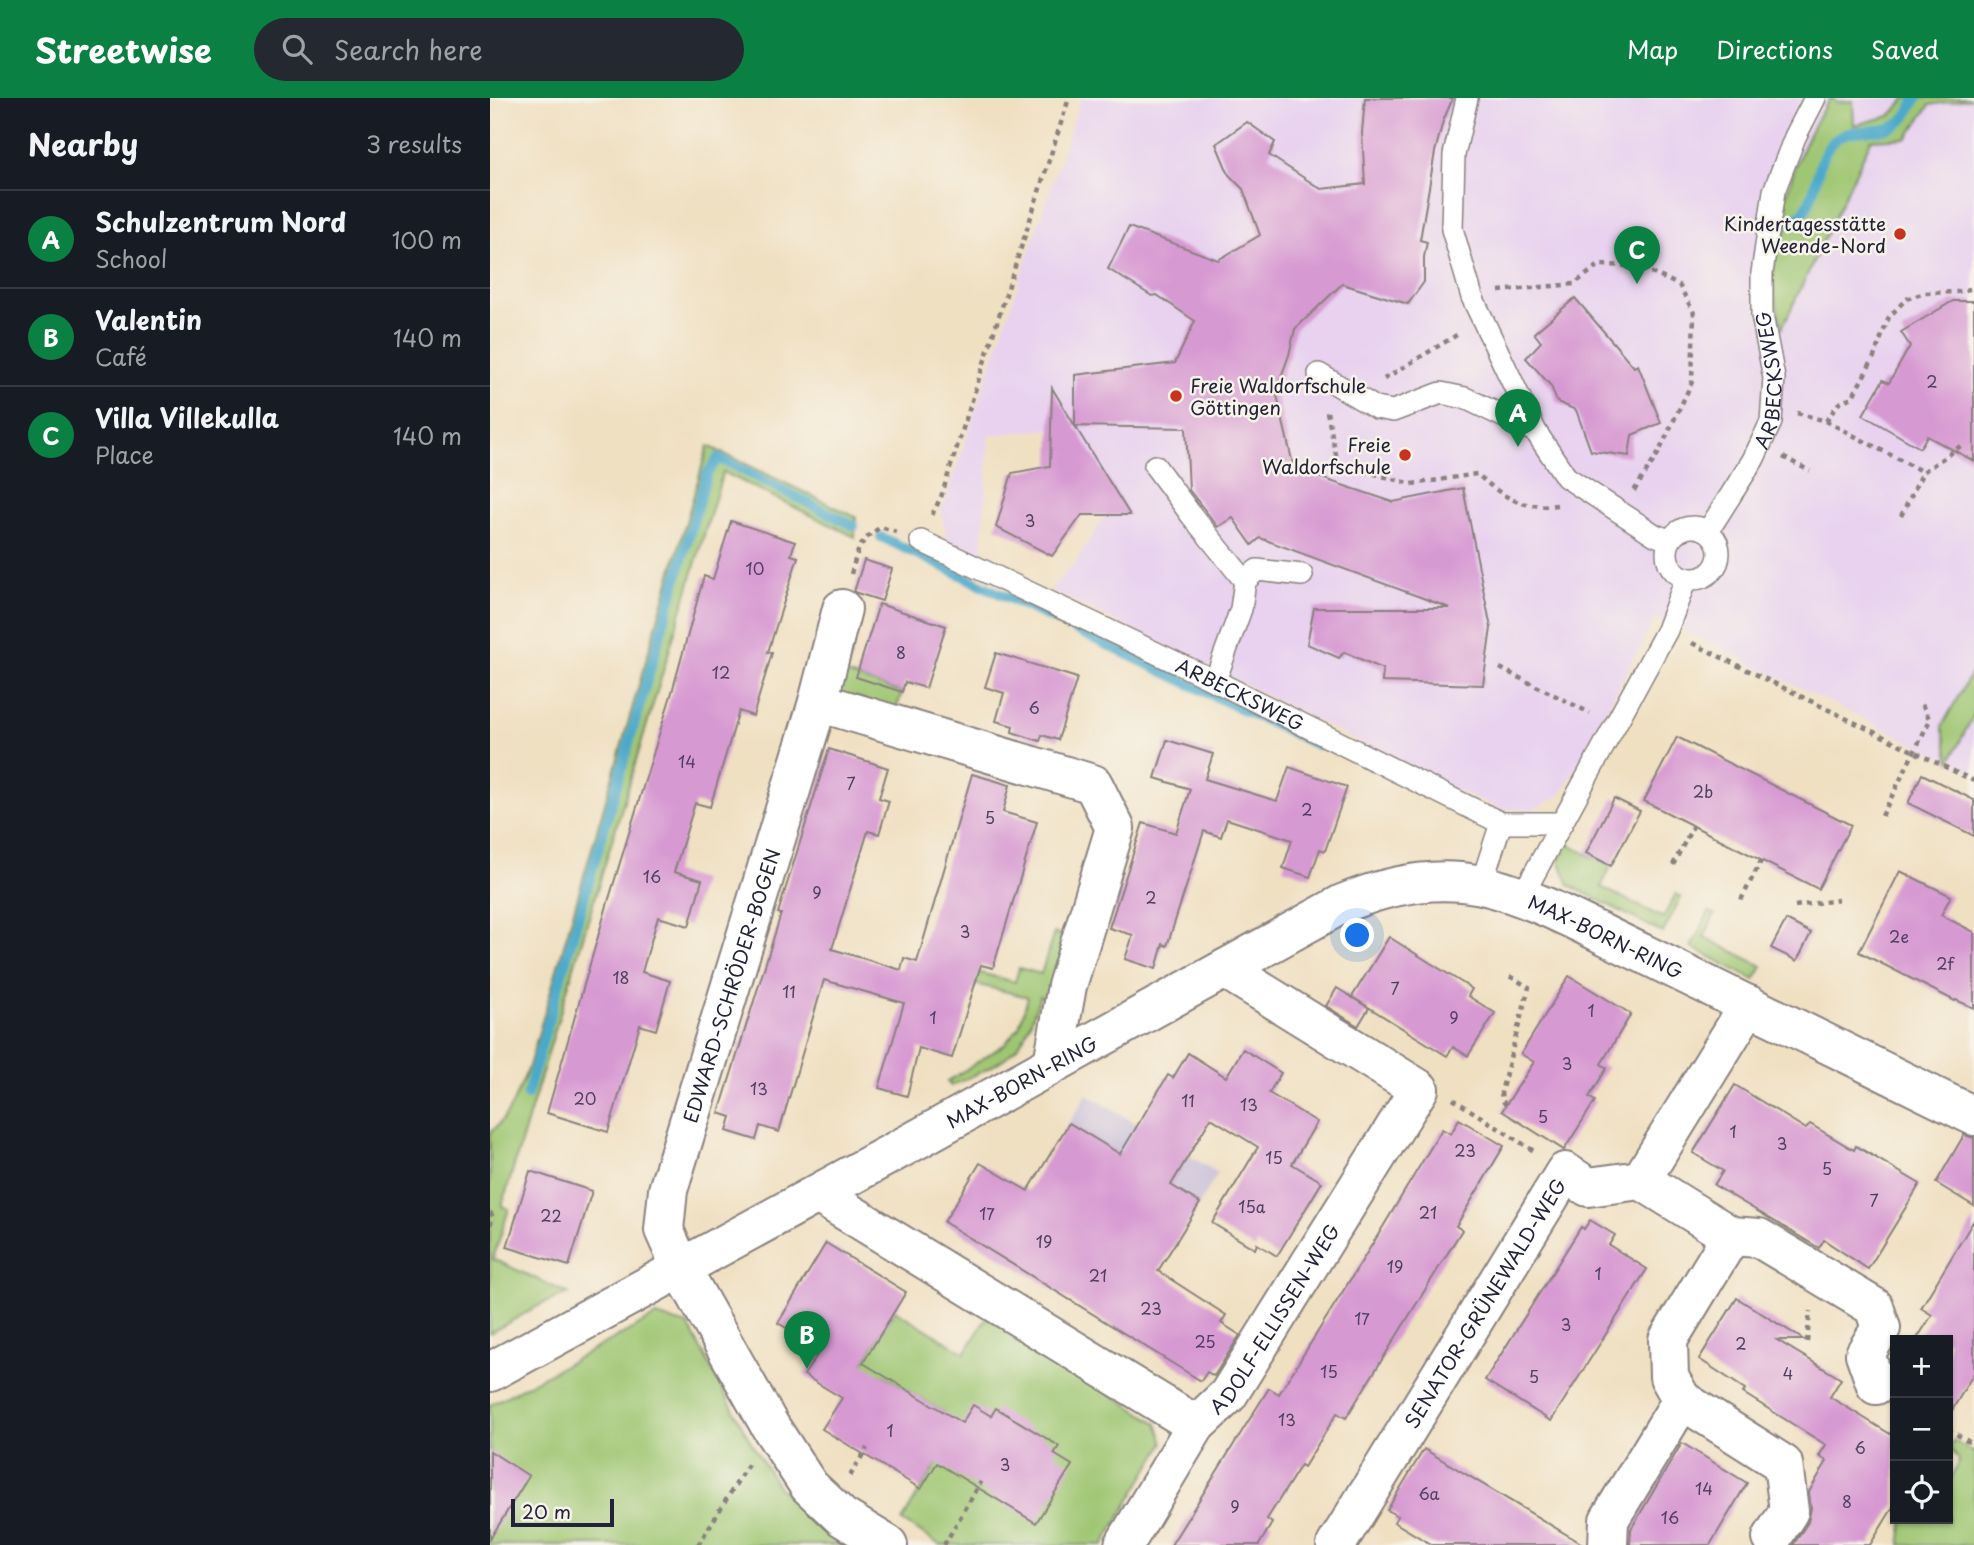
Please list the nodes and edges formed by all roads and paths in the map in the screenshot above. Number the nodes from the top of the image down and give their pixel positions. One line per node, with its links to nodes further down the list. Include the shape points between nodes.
1 (1069, 98): 21 (path, via 941,497)
2 (1467, 98): 5 (lane, via 1454,155 1452,229)
3 (1815, 98): 9 (lane, ARBECKSWEG, via 1774,191 1762,273 1762,315 1774,378)
4 (1974, 288): 10 (path, via 1906,299 1889,317 1853,396 1838,404)
5 (1472, 297): 6 (lane); 16 (path, via 1574,284 1599,265 1636,266 1679,285 1694,313 1692,382 1658,454)
6 (1484, 320): 8 (path); 11 (lane)
7 (1319, 373): 8 (lane); 15 (path, via 1338,464 1412,484 1477,474 1500,495 1517,503 1548,506)
8 (1356, 397): 11 (lane, via 1393,411 1441,393 1465,398)
9 (1772, 408): 10 (path); 18 (lane, ARBECKSWEG, via 1771,422 1754,460)
10 (1826, 421): 14 (path)
11 (1536, 432): 15 (lane, via 1566,477)
12 (1962, 444): 14 (path)
13 (1155, 466): 25 (lane)
14 (1923, 472): 17 (path)
15 (1601, 501): 16 (lane)
16 (1620, 512): 20 (lane)
17 (1901, 516)
18 (1707, 531): 20 (lane, via 1693,526 1677,531); 24 (lane, via 1720,552 1716,566 1709,575)
19 (864, 538): 22 (path)
20 (1669, 540): 24 (lane, via 1665,553 1669,566)
21 (921, 541): 29 (lane, ARBECKSWEG)
22 (858, 547)
23 (1302, 575): 25 (lane, via 1257,570)
24 (1686, 579): 27 (lane)
25 (1245, 581): 29 (lane, via 1241,609)
26 (842, 609): 31 (street, EDWARD-SCHRÖDER-BOGEN)
27 (1667, 630): 32 (lane); 33 (path)
28 (1500, 668): 32 (path)
29 (1215, 681): 36 (lane, ARBECKSWEG)
30 (1920, 701): 33 (path, via 1930,720)
31 (818, 702): 49 (street, via 1093,784 1115,828 1067,986); 59 (street, EDWARD-SCHRÖDER-BOGEN, via 666,1198 664,1230)
32 (1615, 725): 37 (lane)
33 (1915, 752): 34 (path); 35 (path)
34 (1974, 781)
35 (1882, 816)
36 (1501, 823): 37 (lane, ARBECKSWEG); 41 (lane)
37 (1562, 823): 42 (lane)
38 (1693, 826): 40 (path)
39 (1762, 861): 43 (path)
40 (1673, 865)
41 (1481, 885): 42 (street, MAX-BORN-RING); 46 (street, MAX-BORN-RING, via 1424,882 1370,892)
42 (1521, 898): 48 (street, MAX-BORN-RING)
43 (1741, 900)
44 (1838, 900): 45 (path)
45 (1795, 906)
46 (1225, 970): 49 (street, MAX-BORN-RING); 50 (street)
47 (1509, 976): 51 (path, via 1529,987 1501,1092)
48 (1749, 1005): 52 (street, MAX-BORN-RING); 54 (street)
49 (1053, 1063): 55 (street, MAX-BORN-RING)
50 (1419, 1089): 53 (path, via 1450,1097); 65 (street, ADOLF-ELLISSEN-WEG, via 1228,1395)
51 (1506, 1105)
52 (1974, 1116)
53 (1565, 1172): 54 (street, SENATOR-GRÜNEWALD-WEG, via 1588,1187); 71 (street, SENATOR-GRÜNEWALD-WEG)
54 (1641, 1180): 58 (street)
55 (818, 1194): 59 (street, MAX-BORN-RING); 65 (street)
56 (490, 1212): 57 (path)
57 (490, 1225)
58 (1731, 1236): 63 (street, via 1759,1238 1874,1307 1881,1328 1865,1354); 64 (street, via 1668,1340 1669,1377)
59 (681, 1268): 62 (street, MAX-BORN-RING); 66 (street)
60 (1810, 1306): 61 (path)
61 (1808, 1340)
62 (490, 1372)
63 (1876, 1385)
64 (1682, 1400): 70 (street, via 1783,1464 1789,1511); 72 (street, via 1609,1520)
65 (1196, 1425): 76 (street, ADOLF-ELLISSEN-WEG)
66 (770, 1426): 73 (path); 74 (street, via 809,1486 842,1517)
67 (1953, 1432): 68 (path)
68 (1974, 1445)
69 (981, 1482): 75 (path)
70 (1772, 1538)
71 (1346, 1541)
72 (1608, 1544)
73 (698, 1545)
74 (888, 1545)
75 (944, 1545)
76 (1125, 1545)

